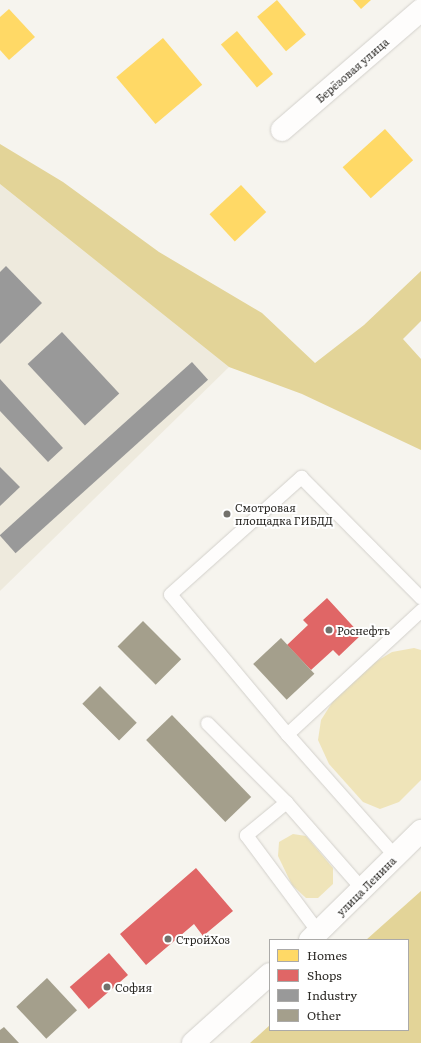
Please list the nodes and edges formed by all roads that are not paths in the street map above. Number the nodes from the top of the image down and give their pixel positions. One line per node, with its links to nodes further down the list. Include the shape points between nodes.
1 (421, 10): 2 (main road, Берёзовая улица)
2 (282, 130)
3 (421, 598): 6 (lane, via 301,477 170,594)
4 (421, 610): 6 (lane)
5 (207, 724): 7 (lane)
6 (287, 734): 9 (lane)
7 (286, 802): 10 (lane); 11 (lane, via 246,835)
8 (421, 831): 9 (main road, улица Ленина)
9 (395, 856): 10 (main road, улица Ленина)
10 (363, 890): 11 (main road, улица Ленина)
11 (314, 936)
12 (269, 975): 13 (main road)
13 (193, 1043)

